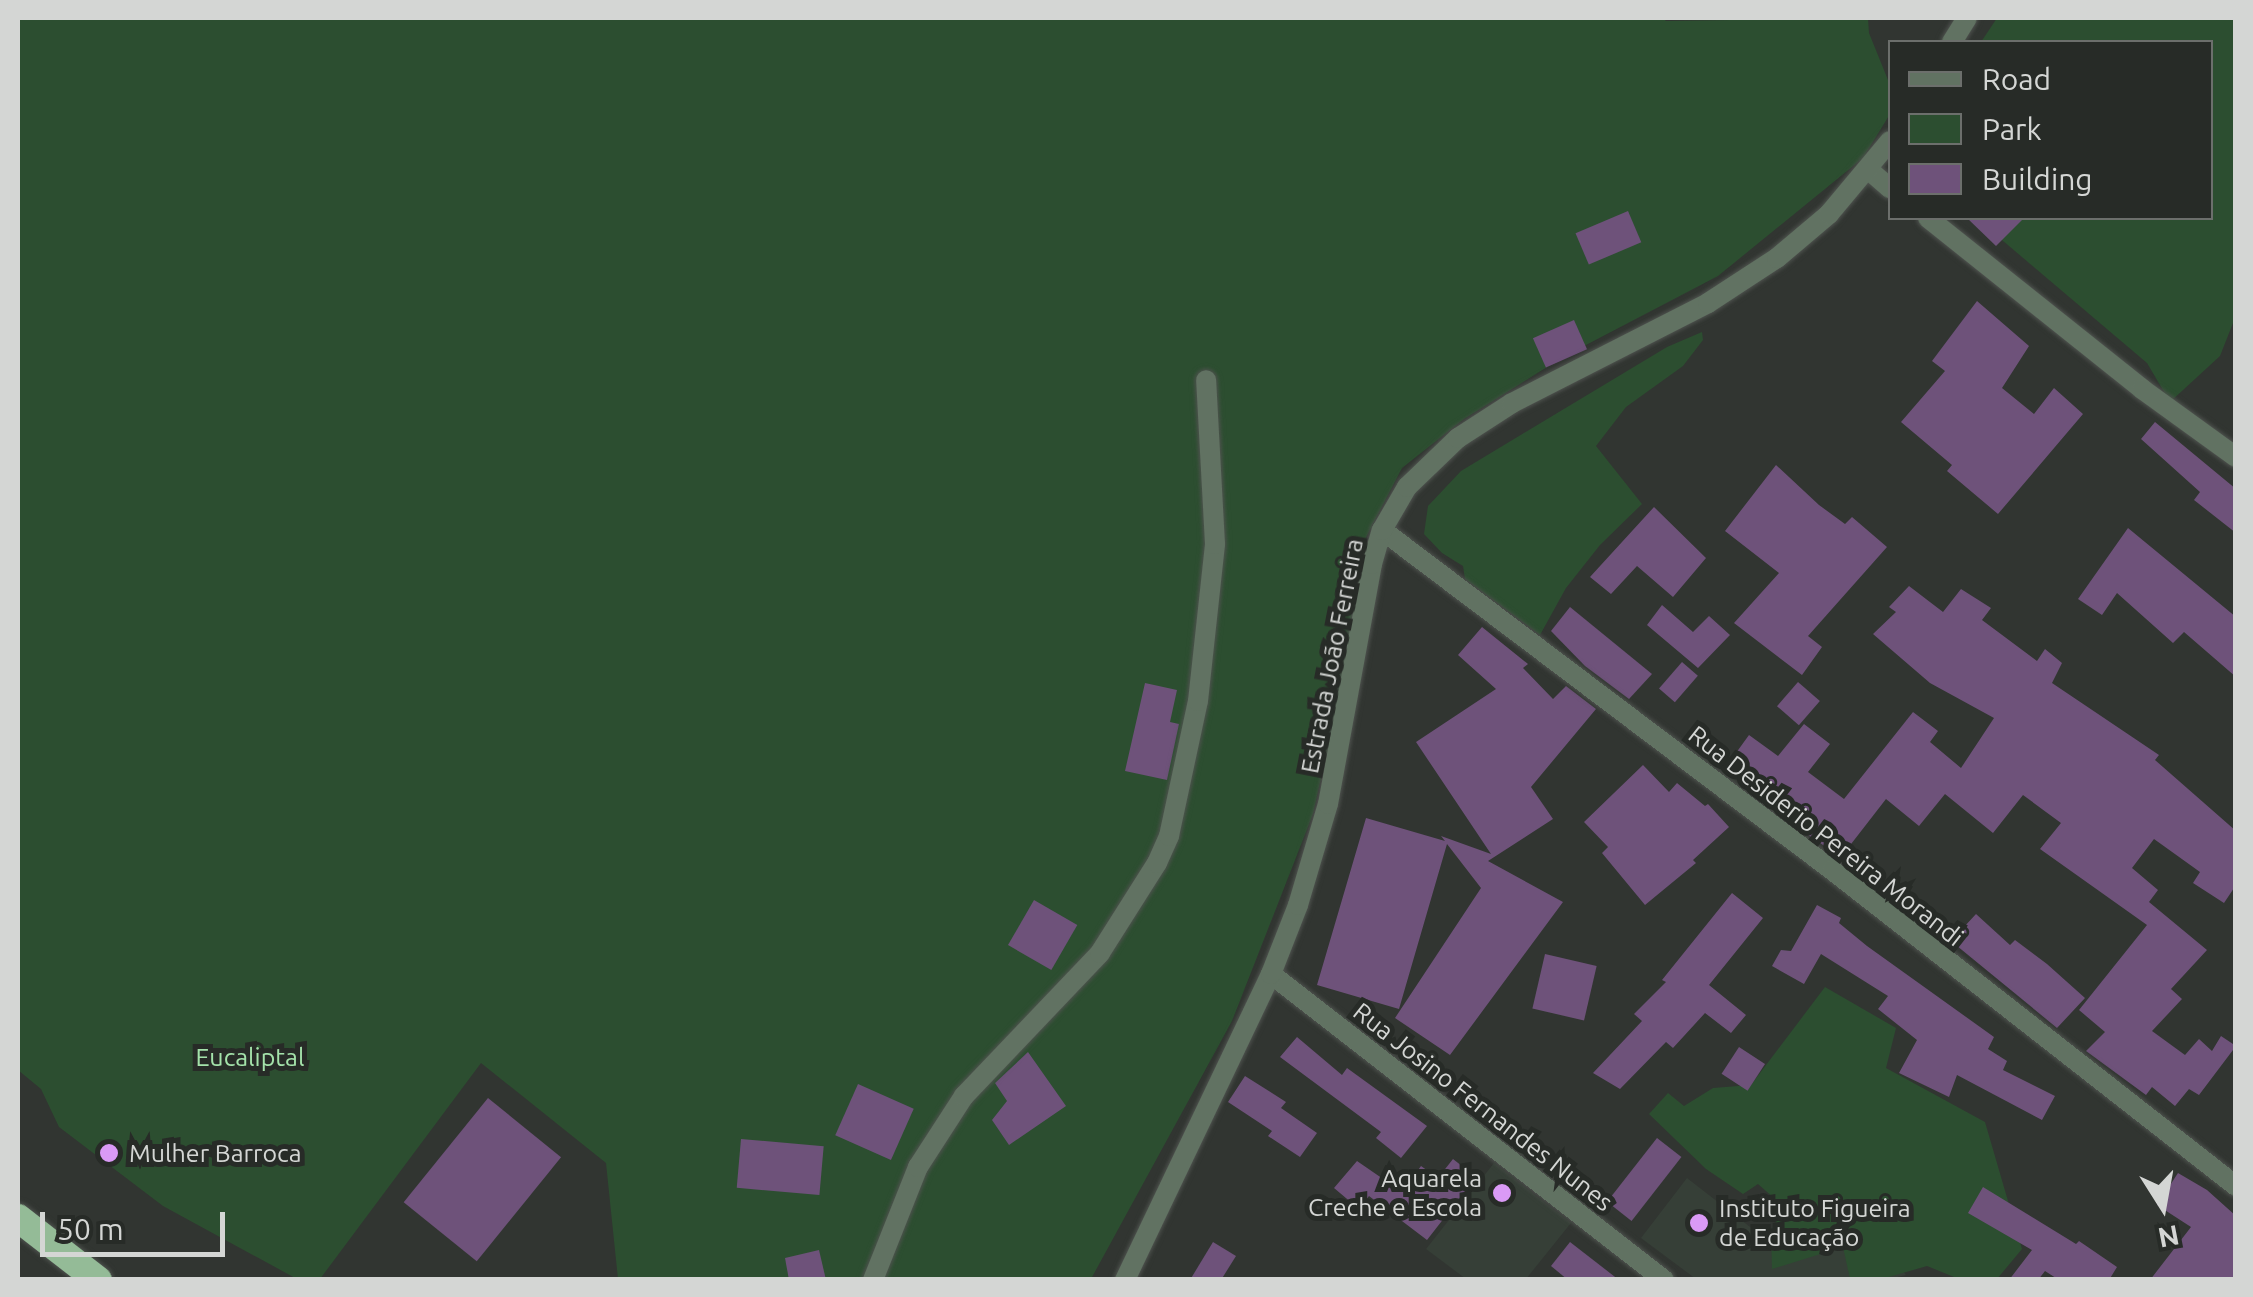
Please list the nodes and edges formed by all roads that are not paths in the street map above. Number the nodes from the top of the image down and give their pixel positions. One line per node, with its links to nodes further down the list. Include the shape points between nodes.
1 (1967, 18): 2 (street)
2 (1953, 40)
3 (1888, 144): 4 (street, Estrada João Ferreira)
4 (1869, 170): 5 (street); 9 (street, Estrada João Ferreira, via 1806,235 1748,278 1474,427 1418,474)
5 (1888, 186)
6 (1931, 220): 8 (street)
7 (1206, 380): 14 (street, via 1215,544 1198,701 1169,836 1100,953 964,1096 918,1167)
8 (2236, 457)
9 (1382, 530): 10 (street, Estrada João Ferreira, via 1328,804); 11 (street, Rua Desiderio Pereira Morandi)
10 (1270, 974): 15 (street, Estrada João Ferreira); 16 (street, Rua Josino Fernandes Nunes)
11 (2236, 1186)
12 (18, 1218): 13 (highway)
13 (93, 1278)
14 (872, 1280)
15 (1125, 1280)
16 (1664, 1280)

